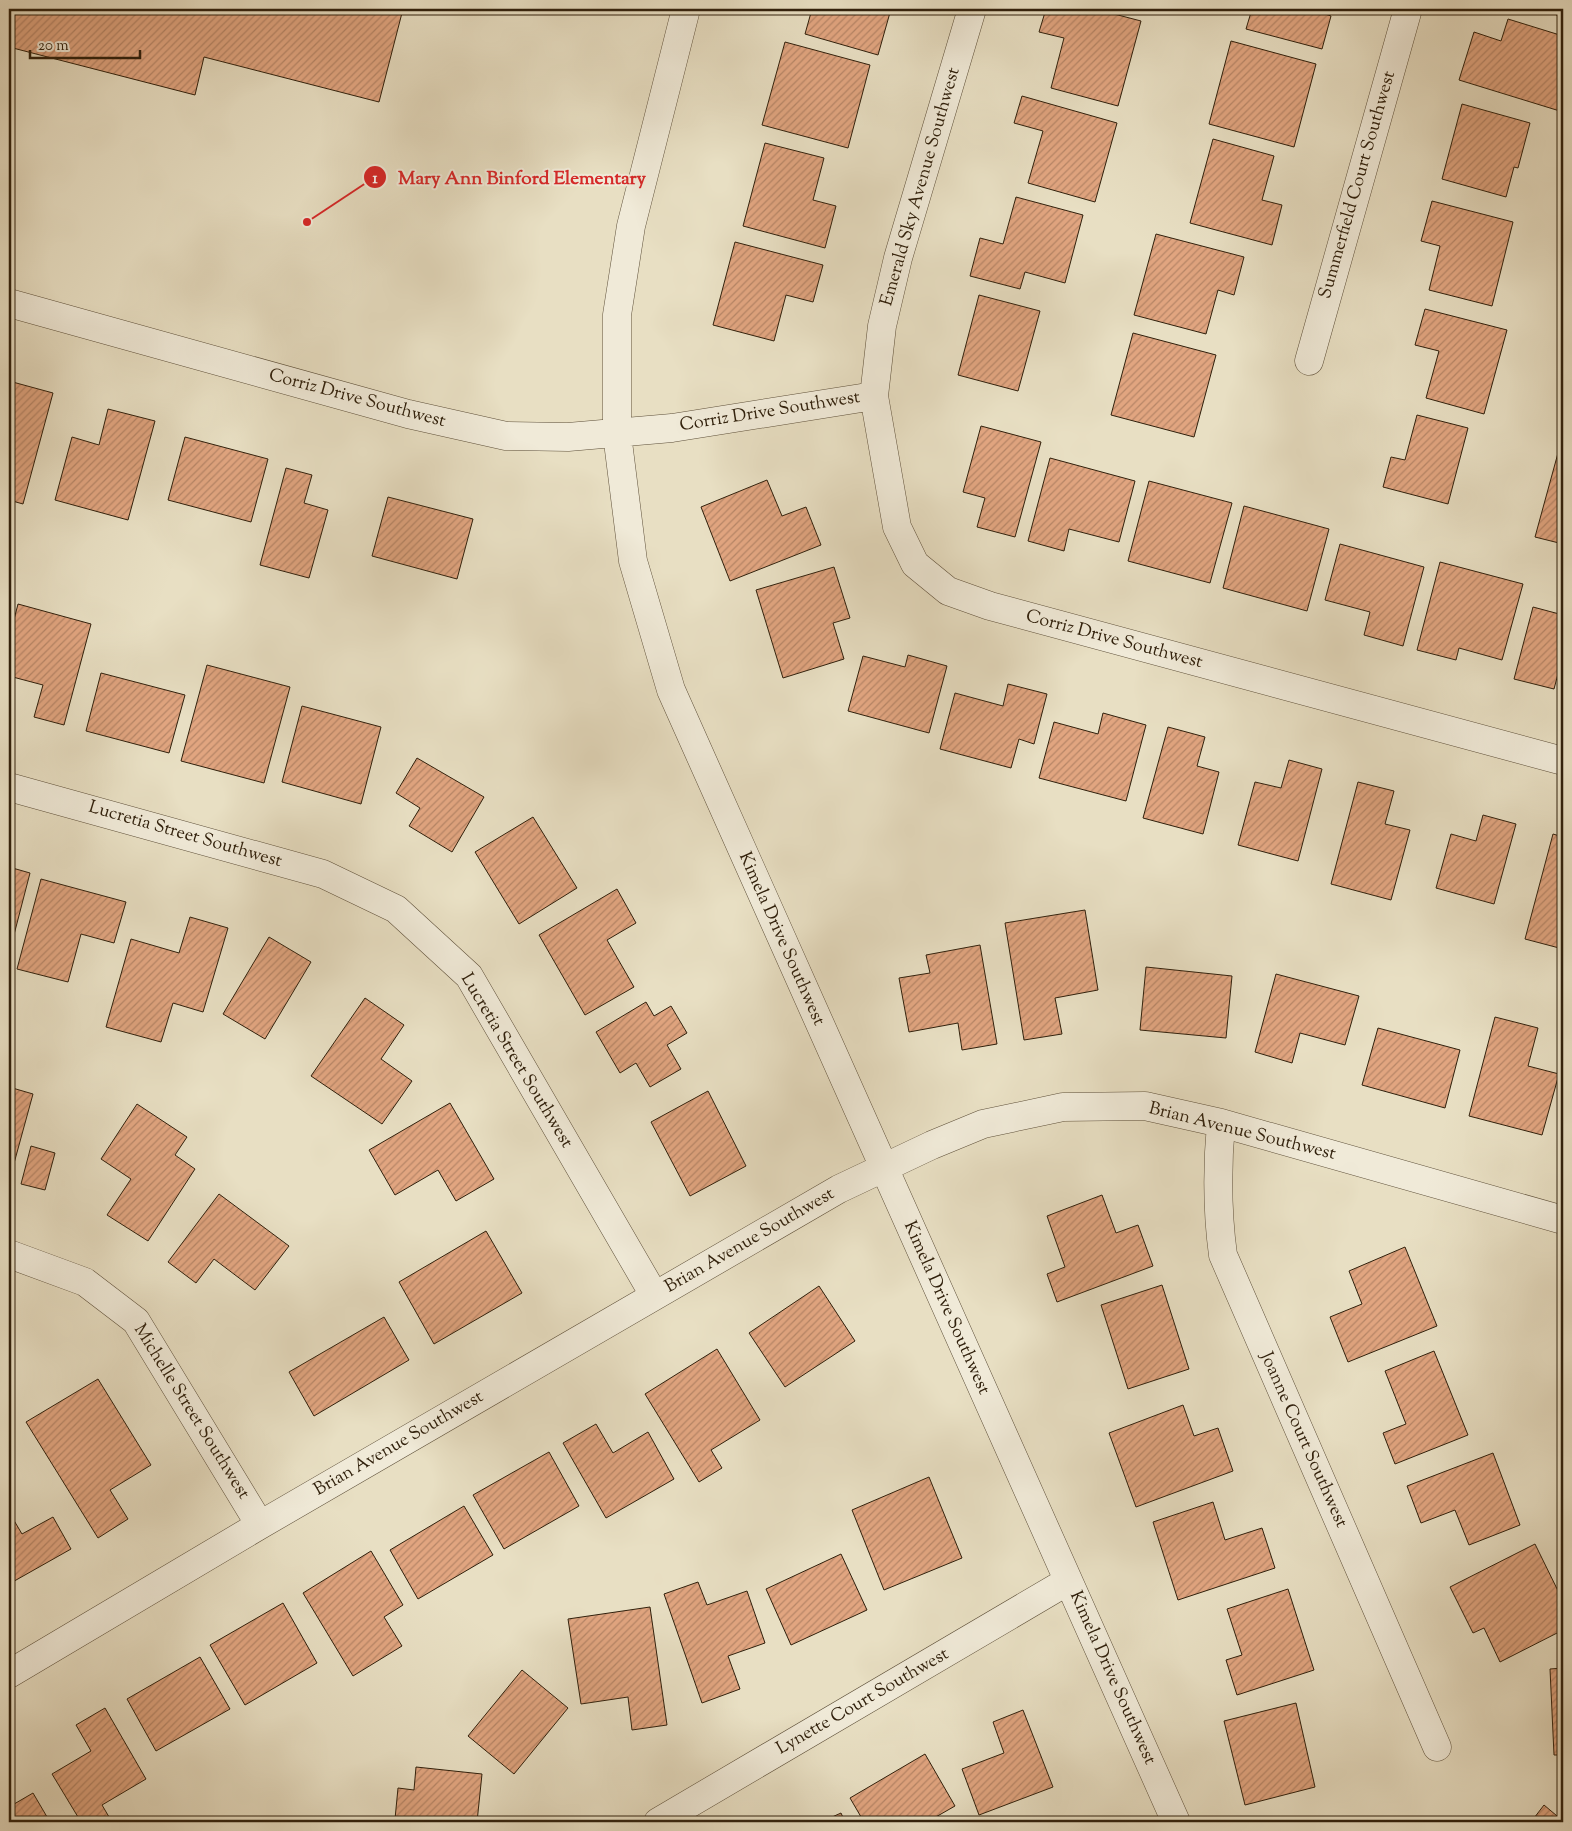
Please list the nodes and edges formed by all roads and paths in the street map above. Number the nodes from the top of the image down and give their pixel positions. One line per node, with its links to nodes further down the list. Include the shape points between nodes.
1 (686, 9): 7 (street, Kimela Drive Southwest, via 631,226 617,315)
2 (972, 9): 6 (street, Emerald Sky Avenue Southwest, via 898,258 882,326)
3 (1408, 9): 5 (street, Summerfield Court Southwest)
4 (9, 303): 7 (street, Corriz Drive Southwest, via 379,406 506,436)
5 (1309, 361)
6 (874, 396): 7 (street, Corriz Drive Southwest); 8 (street, Corriz Drive Southwest, via 897,527 915,564 948,591 999,609)
7 (617, 434): 11 (street, Kimela Drive Southwest, via 633,561 672,690)
8 (1563, 761)
9 (9, 786): 14 (street, Lucretia Street Southwest, via 323,874 396,910 469,976)
10 (1221, 1123): 11 (street, Brian Avenue Southwest, via 1145,1106 1063,1107 983,1124); 12 (street, Brian Avenue Southwest); 18 (street, Joanne Court Southwest, via 1217,1198 1223,1256)
11 (884, 1169): 14 (street, Brian Avenue Southwest, via 839,1189); 16 (street, Kimela Drive Southwest)
12 (1563, 1220)
13 (9, 1254): 15 (street, Michelle Street Southwest, via 85,1282 136,1321)
14 (654, 1295): 15 (street, Brian Avenue Southwest)
15 (260, 1525): 17 (street, Brian Avenue Southwest)
16 (1068, 1580): 19 (street, Lynette Court Southwest); 20 (street, Kimela Drive Southwest)
17 (9, 1674)
18 (1437, 1747)
19 (658, 1822)
20 (1176, 1822)

